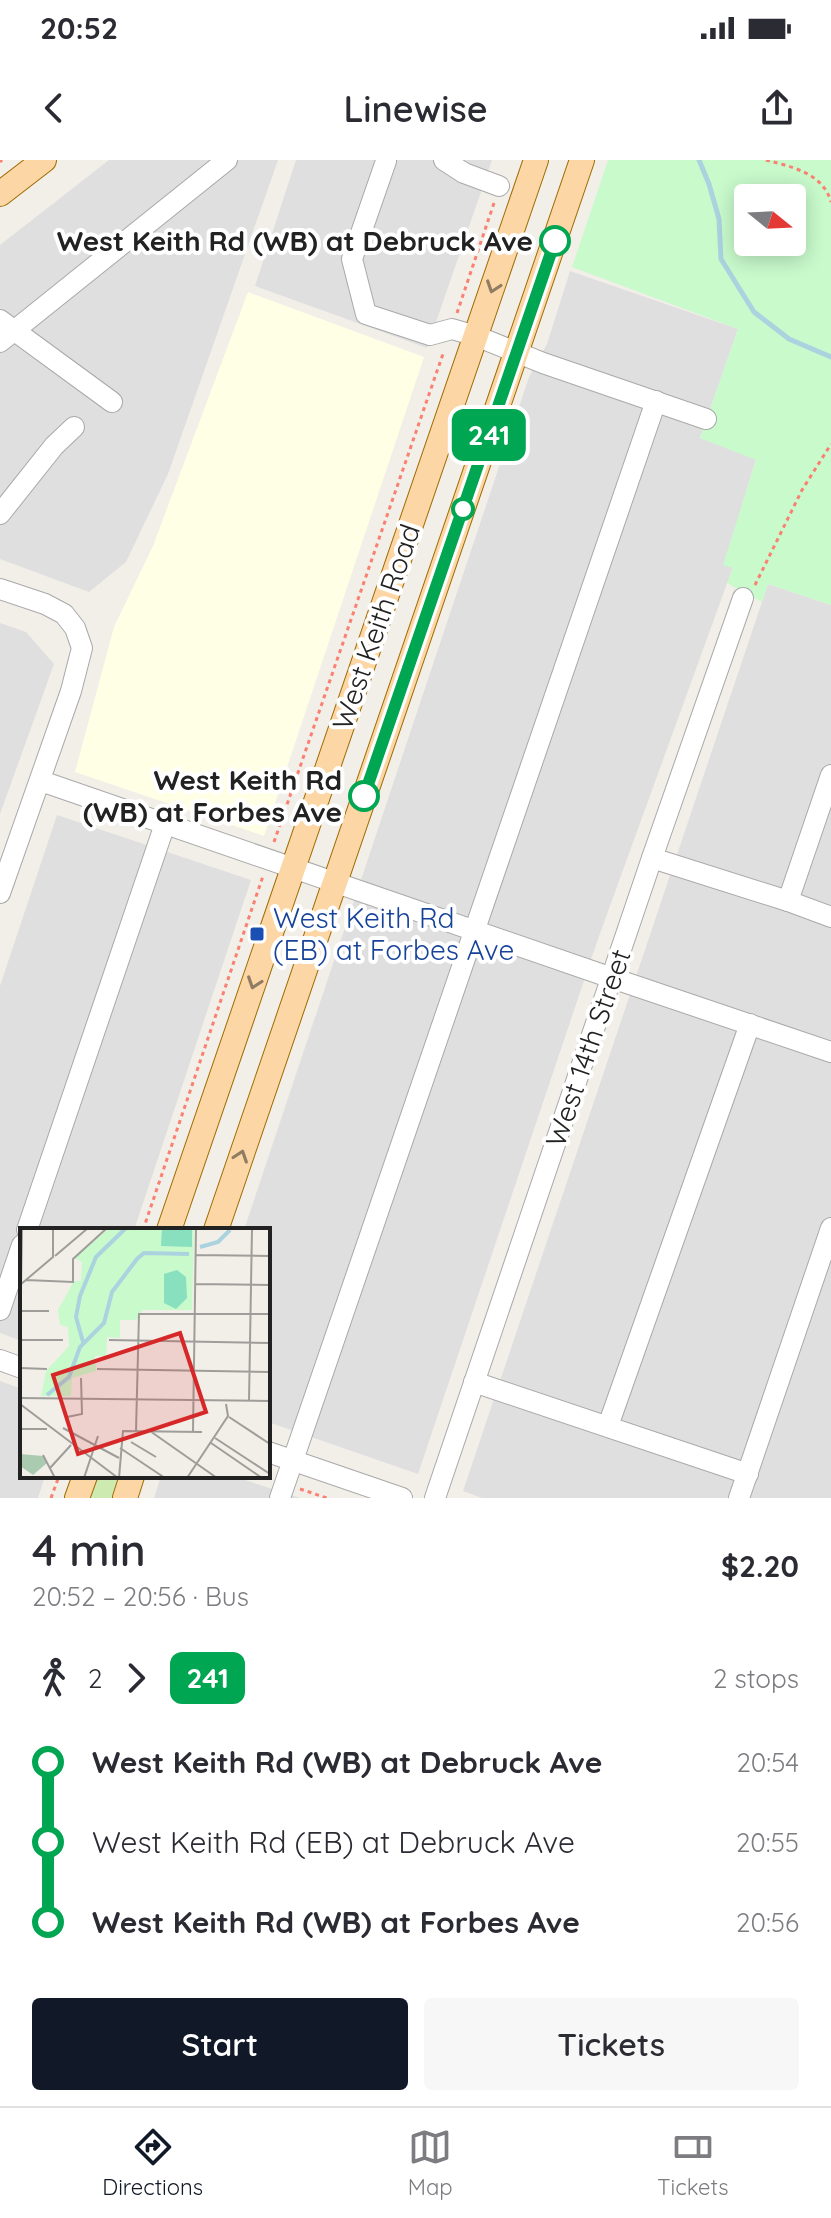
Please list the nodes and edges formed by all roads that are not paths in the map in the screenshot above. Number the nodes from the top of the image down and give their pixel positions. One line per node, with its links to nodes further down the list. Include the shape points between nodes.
1 (44, 160): 9 (main road)
2 (227, 160): 10 (street)
3 (384, 160): 4 (street); 11 (street, via 352,259 366,314 430,335 452,329)
4 (394, 160)
5 (444, 160): 8 (street)
6 (536, 160): 11 (main road, West Keith Road, one-way to 11)
7 (582, 160): 12 (main road, West Keith Road)
8 (499, 186)
9 (0, 194)
10 (4, 331): 14 (street)
11 (476, 336): 12 (street); 24 (main road, West Keith Road)
12 (517, 352): 13 (street); 25 (main road, West Keith Road)
13 (656, 401): 15 (street); 29 (street)
14 (112, 402)
15 (706, 419)
16 (74, 427): 17 (street)
17 (0, 514)
18 (0, 589): 21 (street, via 56,608 70,620 82,648)
19 (743, 598): 23 (street, West 14th Street)
20 (831, 775): 27 (street)
21 (41, 781): 22 (street); 26 (street)
22 (165, 824): 24 (street); 33 (street)
23 (652, 858): 27 (street); 30 (street, West 14th Street)
24 (293, 868): 25 (street); 34 (main road, West Keith Road, one-way to 34)
25 (334, 882): 29 (street); 35 (main road, West Keith Road, one-way to 25)
26 (0, 893)
27 (788, 901): 28 (street)
28 (831, 917)
29 (476, 931): 30 (street); 44 (street)
30 (612, 978): 31 (street); 41 (street, West 14th Street)
31 (750, 1024): 32 (street); 42 (street)
32 (831, 1052)
33 (28, 1228)
34 (170, 1228)
35 (217, 1228)
36 (831, 1228): 45 (street)
37 (20, 1251): 38 (street)
38 (0, 1310)
39 (0, 1360): 40 (street)
40 (20, 1367)
41 (474, 1382): 42 (street); 52 (street, West 14th Street)
42 (608, 1426): 45 (street)
43 (270, 1453): 44 (street)
44 (293, 1460): 50 (street); 51 (street)
45 (748, 1474): 53 (street)
46 (84, 1478): 48 (main road)
47 (131, 1478): 49 (main road)
48 (77, 1498)
49 (125, 1498)
50 (280, 1498)
51 (402, 1498)
52 (435, 1498)
53 (739, 1498)

